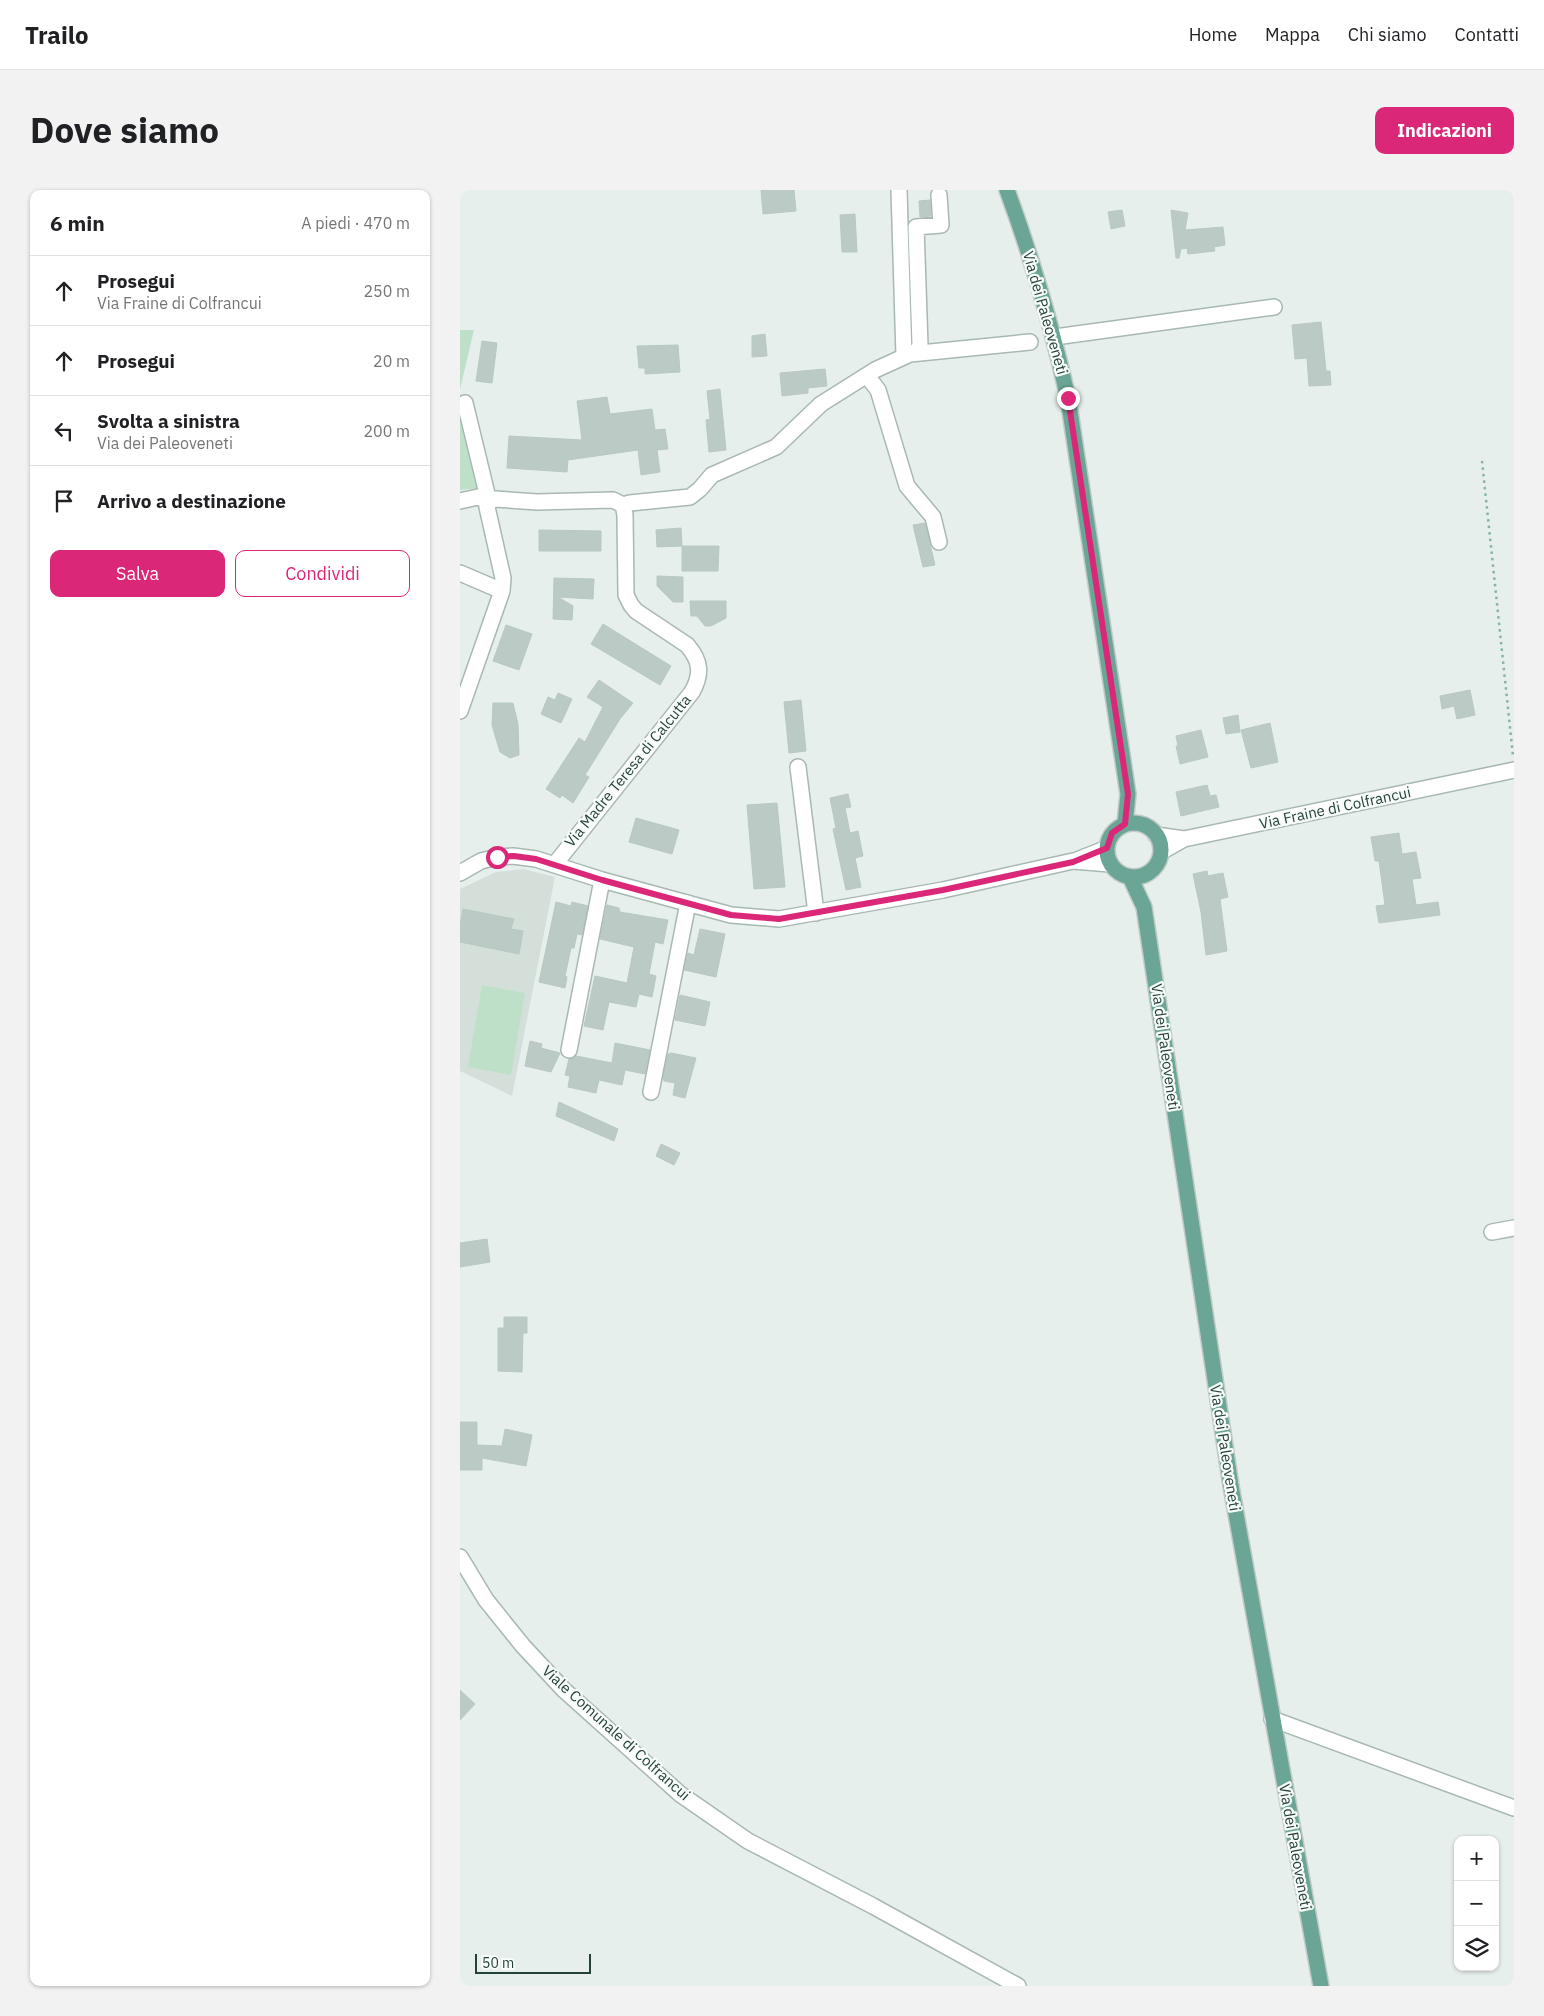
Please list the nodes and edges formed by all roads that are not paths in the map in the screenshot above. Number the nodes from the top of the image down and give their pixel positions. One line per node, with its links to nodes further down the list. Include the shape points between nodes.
1 (899, 190): 7 (street)
2 (1007, 190): 5 (main road, Via dei Paleoveneti)
3 (939, 195): 7 (street, via 941,224 916,228 920,345)
4 (1274, 307): 5 (street)
5 (1055, 337): 19 (main road, Via dei Paleoveneti, via 1068,398)
6 (1030, 342): 7 (street)
7 (910, 355): 8 (street)
8 (867, 376): 12 (street, via 822,404 776,447 712,475 690,497); 13 (street, via 878,390 907,486 933,517)
9 (465, 403): 11 (street)
10 (460, 501): 11 (street, via 478,497)
11 (489, 502): 12 (street, via 495,498 537,502 613,500); 15 (street, via 487,507 503,578)
12 (623, 506): 27 (street, Via Madre Teresa di Calcutta, via 626,515 626,595 630,605 687,645 697,661 699,680)
13 (939, 542)
14 (460, 573): 15 (street)
15 (502, 590): 16 (street)
16 (460, 711)
17 (798, 767): 35 (street)
18 (1514, 770): 23 (street, Via Fraine di Colfrancui)
19 (1128, 794): 20 (main road, Via dei Paleoveneti); 21 (main road, Via dei Paleoveneti)
20 (1125, 824): 21 (main road); 24 (main road, via 1112,833)
21 (1142, 824): 22 (main road, Via dei Paleoveneti)
22 (1156, 835): 23 (street, Via Fraine di Colfrancui); 25 (main road)
23 (1184, 839): 25 (street)
24 (1107, 848): 26 (street); 28 (main road)
25 (1161, 852): 30 (main road, Via dei Paleoveneti)
26 (1073, 862): 28 (street); 35 (street, via 943,890)
27 (555, 864): 29 (street, via 514,856 497,857); 32 (street)
28 (1110, 864): 31 (main road, via 1122,875)
29 (460, 873)
30 (1147, 874): 31 (main road); 34 (main road, Via dei Paleoveneti)
31 (1130, 877): 34 (main road, Via dei Paleoveneti)
32 (602, 880): 33 (street); 36 (street)
33 (688, 903): 35 (street, via 731,915 779,919); 37 (street)
34 (1144, 907): 41 (main road, Via dei Paleoveneti, via 1231,1486)
35 (816, 912)
36 (569, 1050)
37 (651, 1092)
38 (1514, 1228): 39 (street)
39 (1492, 1232)
40 (460, 1558): 43 (street, Viale Comunale di Colfrancui, via 486,1600 564,1690 680,1794 748,1841)
41 (1272, 1719): 42 (street); 44 (main road, Via dei Paleoveneti)
42 (1514, 1808)
43 (1018, 1986)
44 (1321, 1986)

